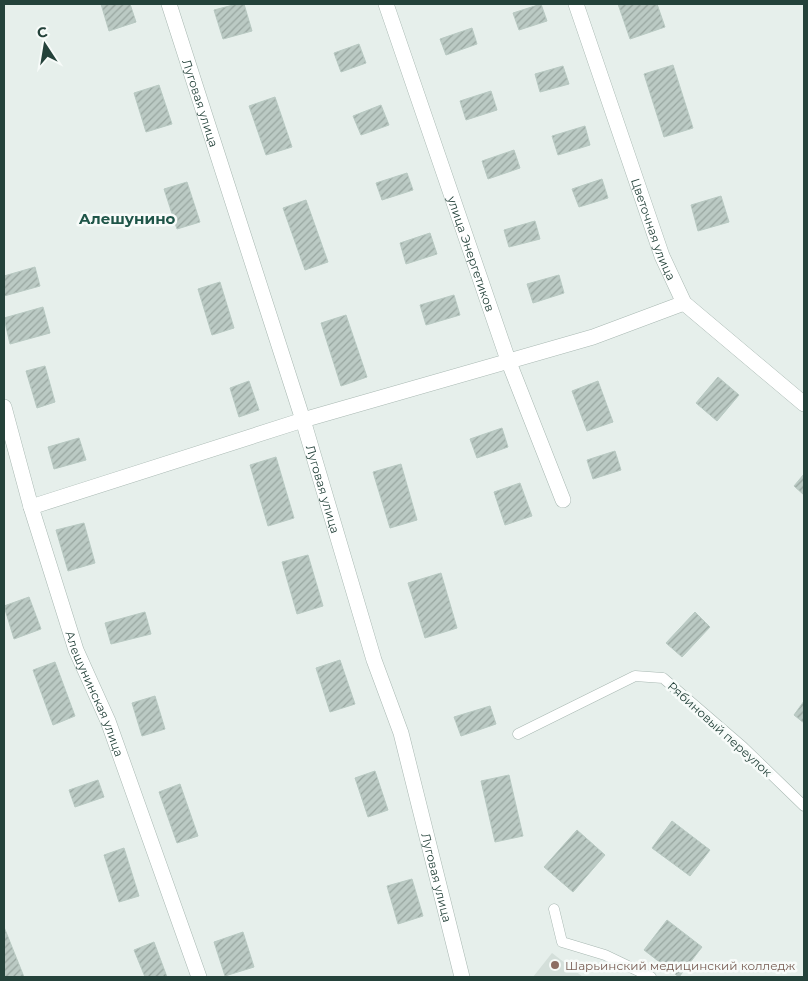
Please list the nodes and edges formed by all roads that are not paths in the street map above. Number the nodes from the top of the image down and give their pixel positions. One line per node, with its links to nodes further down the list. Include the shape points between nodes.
1 (169, 4): 8 (street, Луговая улица)
2 (386, 4): 5 (street, улица Энергетиков)
3 (576, 4): 4 (street, Цветочная улица, via 662,256)
4 (684, 303): 5 (street, via 593,337); 6 (street, Цветочная улица)
5 (508, 360): 8 (street); 9 (street, улица Энергетиков)
6 (804, 404)
7 (4, 407): 10 (street, Алешунинская улица)
8 (304, 420): 10 (street); 15 (street, Луговая улица, via 374,660 401,733)
9 (563, 500)
10 (30, 507): 14 (street, Алешунинская улица, via 76,650 108,721)
11 (518, 734): 12 (lane, Рябиновый переулок, via 635,676 663,678 743,747)
12 (804, 806)
13 (554, 909): 16 (lane, via 562,942 605,955)
14 (199, 977)
15 (462, 977)
16 (651, 977)

